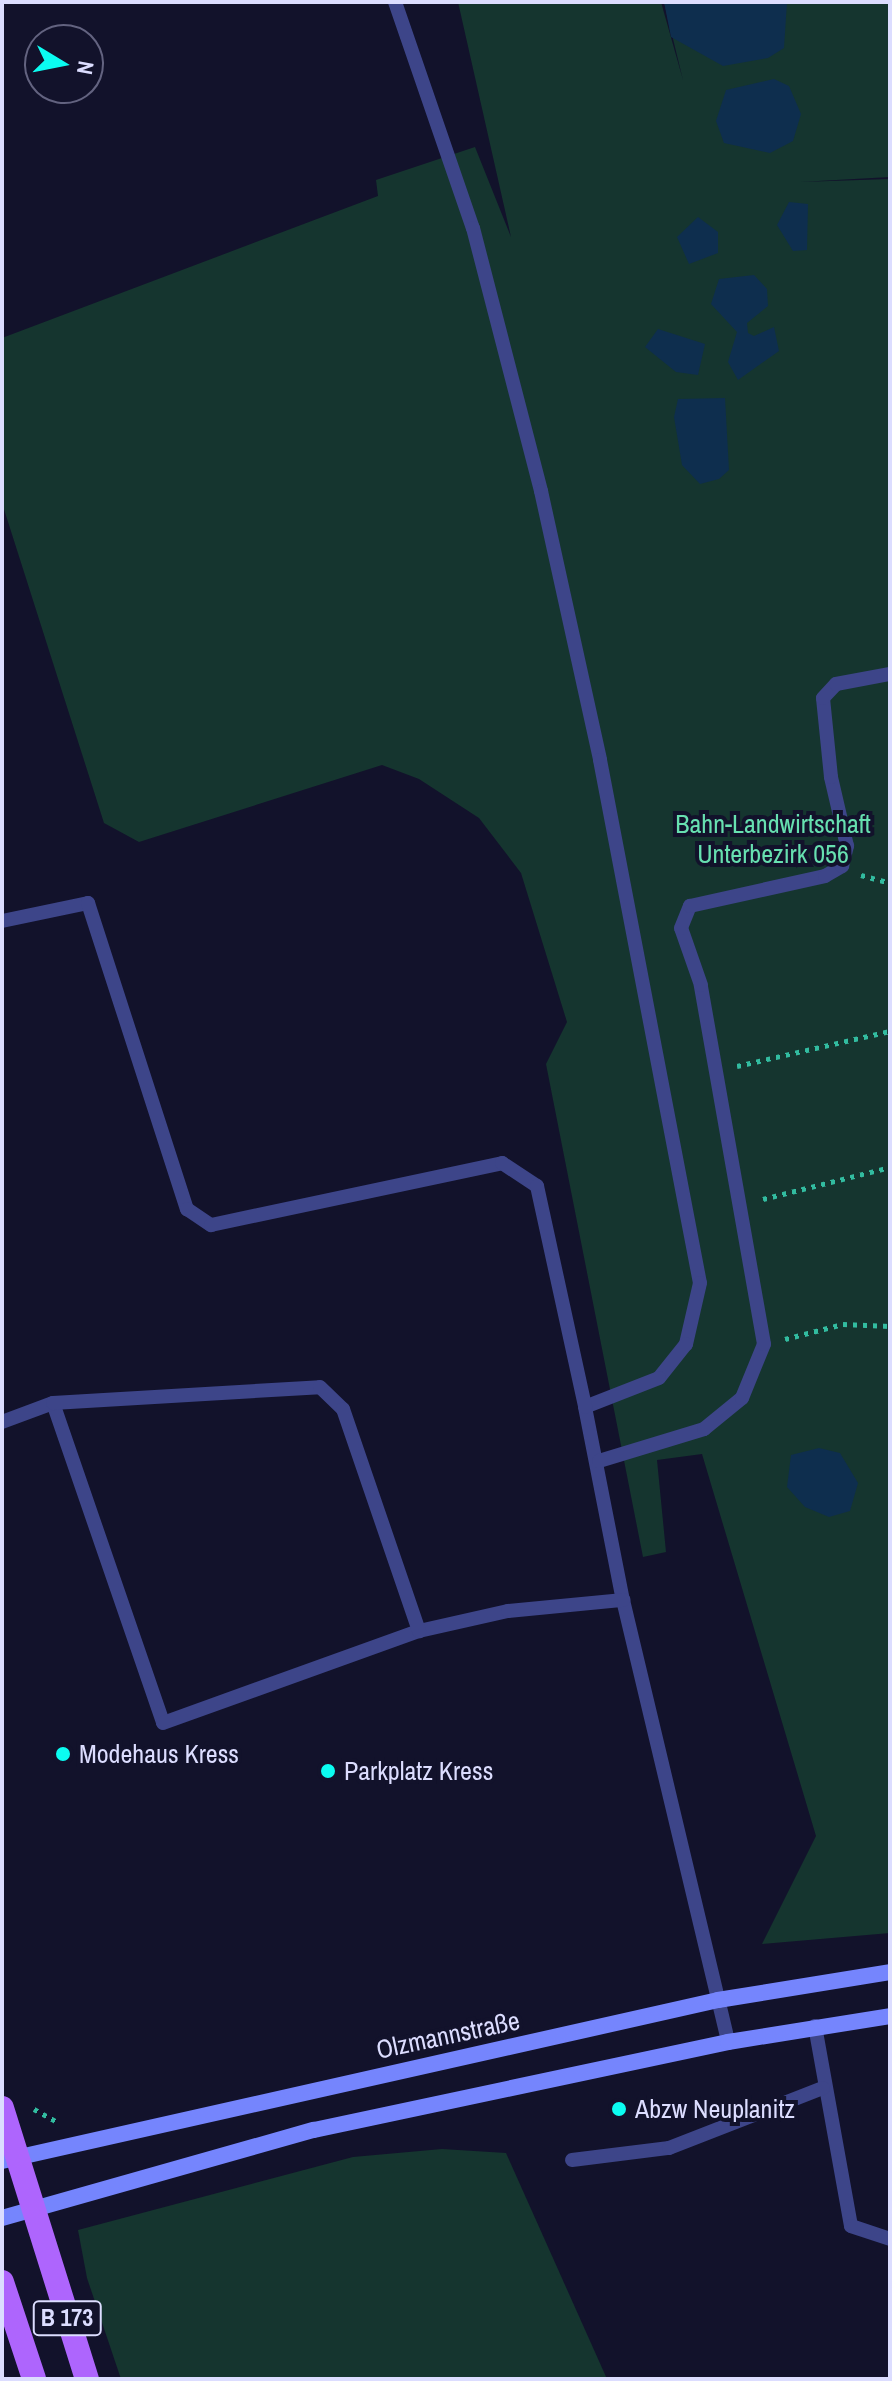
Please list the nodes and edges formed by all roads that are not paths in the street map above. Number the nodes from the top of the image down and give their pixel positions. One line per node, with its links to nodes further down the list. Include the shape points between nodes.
1 (395, 2): 5 (lane, via 473,228 541,491 600,760 700,1283 686,1344 659,1378)
2 (890, 674): 7 (lane, via 836,684 823,698 831,777 847,846 842,866 825,876 690,906 681,928 701,985 764,1344 742,1398 704,1429)
3 (2, 921): 5 (lane, via 88,903 187,1209 211,1225 502,1163 537,1186)
4 (53, 1403): 6 (lane); 9 (lane, via 320,1387 343,1409); 9 (lane, via 163,1723)
5 (585, 1407): 7 (lane)
6 (2, 1422)
7 (599, 1461): 8 (lane)
8 (623, 1600): 9 (lane, via 508,1611); 11 (lane)
9 (419, 1631)
10 (890, 1972): 11 (main road, Olzmannstraße)
11 (718, 2000): 14 (lane); 17 (main road, Olzmannstraße)
12 (890, 2016): 13 (main road)
13 (815, 2026): 14 (main road); 15 (lane)
14 (728, 2042): 19 (main road, via 314,2130)
15 (823, 2088): 18 (lane, via 669,2148); 21 (lane, via 851,2226)
16 (13, 2104): 17 (main road, B 173)
17 (10, 2159): 19 (main road, B 173)
18 (572, 2160)
19 (32, 2209): 20 (main road); 24 (main road, B 173)
20 (2, 2218)
21 (890, 2239)
22 (2, 2282): 23 (main road, B 173)
23 (34, 2379)
24 (87, 2379)

